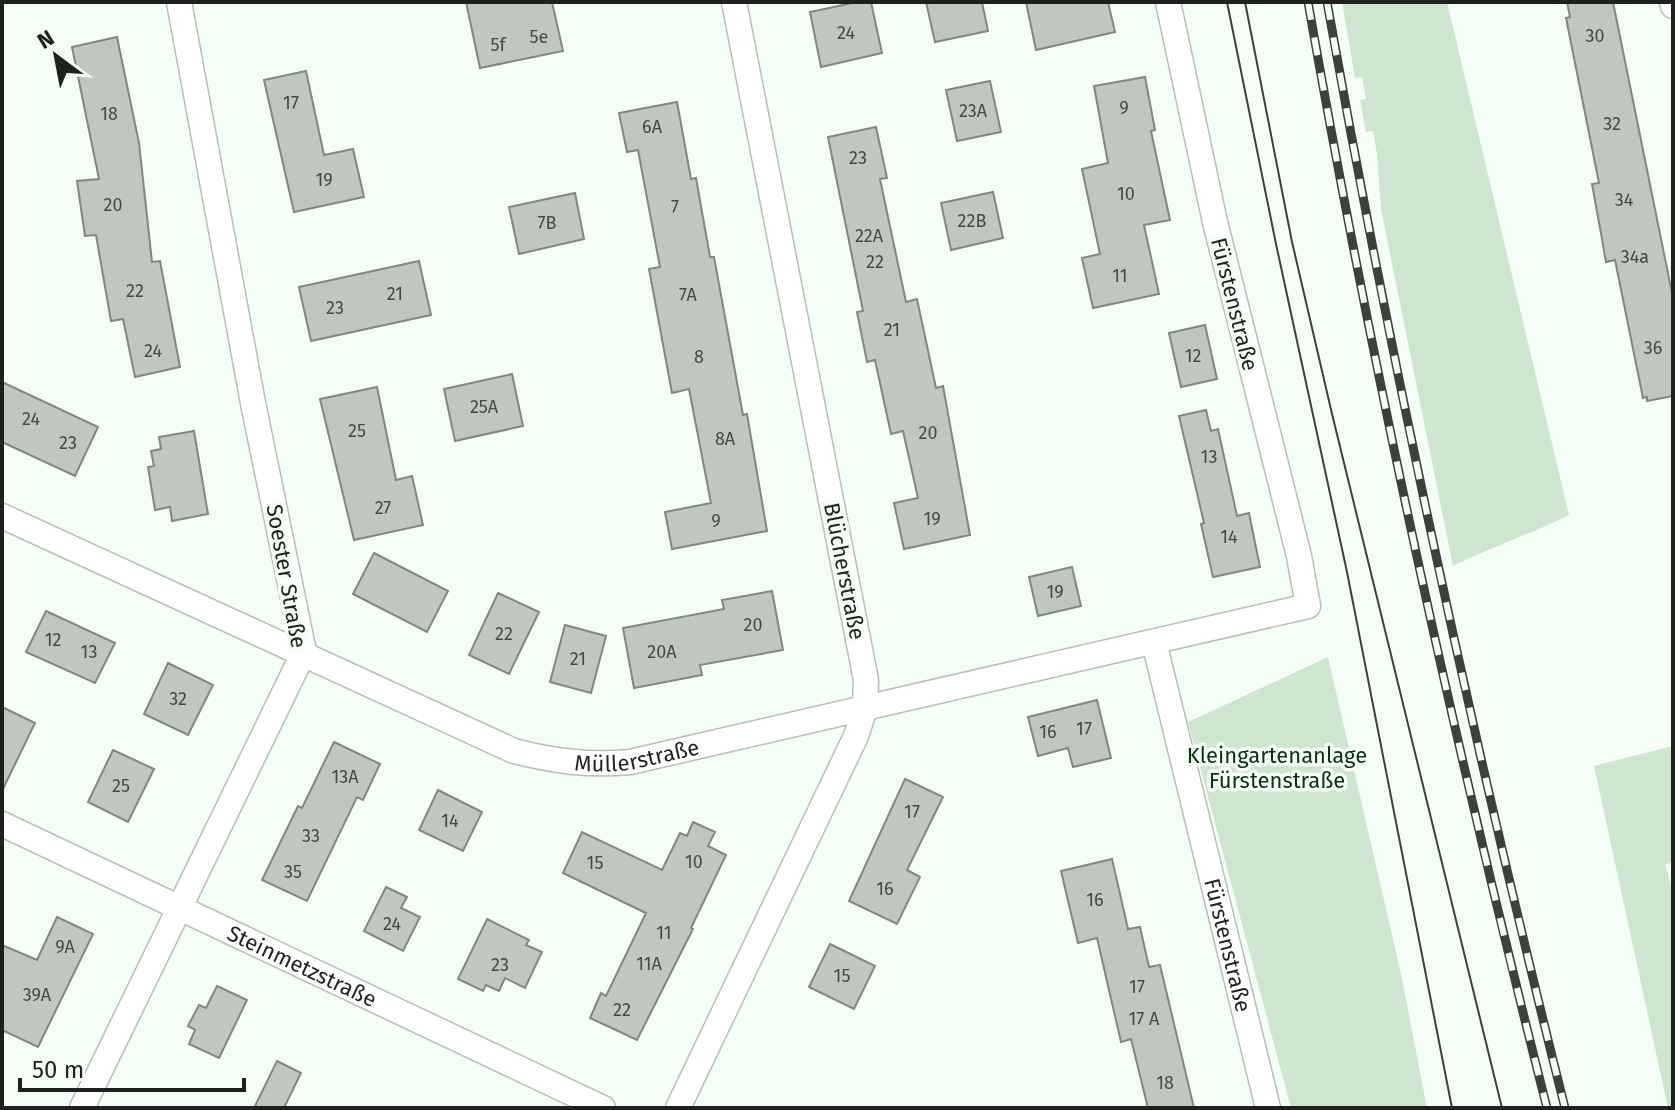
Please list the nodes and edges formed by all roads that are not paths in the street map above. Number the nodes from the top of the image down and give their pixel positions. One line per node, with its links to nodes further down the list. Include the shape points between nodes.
1 (179, 2): 7 (street, Soester Straße)
2 (734, 2): 8 (street, Blücherstraße, via 866,680)
3 (1168, 2): 5 (street, Fürstenstraße)
4 (2, 516): 7 (street, Müllerstraße)
5 (1308, 606): 6 (street, Müllerstraße)
6 (1154, 642): 8 (street, Müllerstraße); 14 (street, Fürstenstraße)
7 (304, 652): 8 (street, Müllerstraße, via 514,751 571,763 630,762); 10 (street, Soester Straße)
8 (865, 708): 13 (street, Blücherstraße)
9 (2, 824): 10 (street, Steinmetzstraße)
10 (179, 907): 11 (street, Soester Straße); 12 (street, Steinmetzstraße)
11 (82, 1108)
12 (603, 1108)
13 (678, 1108)
14 (1268, 1108)

